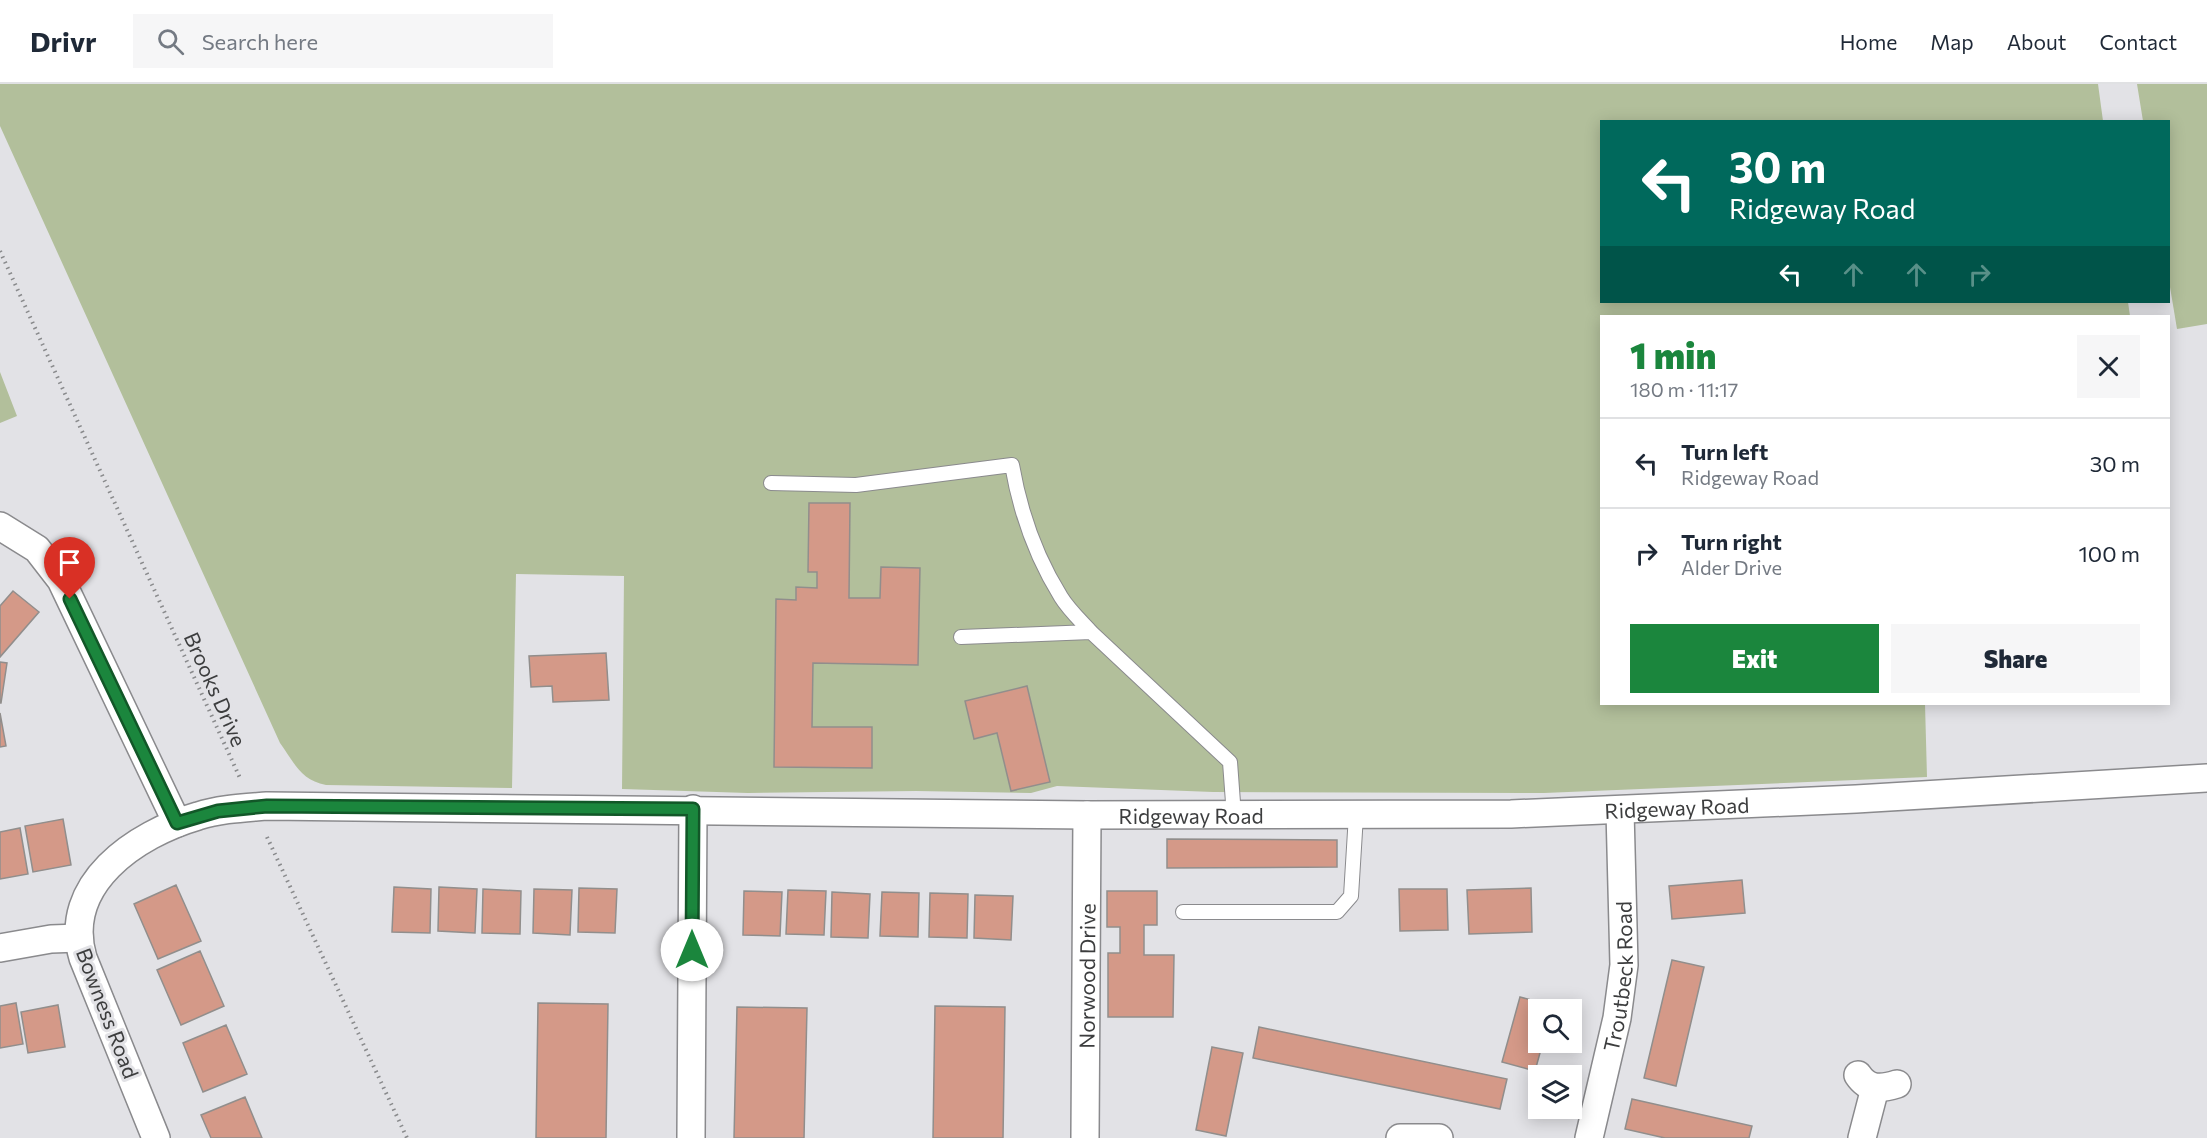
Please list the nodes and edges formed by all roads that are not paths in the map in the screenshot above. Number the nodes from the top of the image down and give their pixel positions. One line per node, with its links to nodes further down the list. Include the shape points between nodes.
1 (771, 483): 3 (lane, via 856,485 1012,465 1018,500 1039,555 1061,598)
2 (0, 526): 11 (street, via 37,549 61,580)
3 (1091, 632): 4 (lane); 10 (lane, via 1230,762)
4 (961, 637)
5 (2207, 778): 7 (street, Ridgeway Road)
6 (693, 809): 8 (street, Ridgeway Road); 11 (street, Ridgeway Road, via 254,807 218,811); 17 (street)
7 (1620, 811): 9 (street, Ridgeway Road); 21 (street, Troutbeck Road, via 1624,965 1617,1017)
8 (1087, 815): 10 (street, Ridgeway Road); 18 (street, Norwood Drive)
9 (1356, 815): 10 (street, Ridgeway Road); 12 (lane, via 1351,896 1337,912)
10 (1234, 816)
11 (177, 823): 13 (street, Bowness Road, via 134,845 102,872 85,902)
12 (1183, 912)
13 (79, 938): 14 (street); 16 (street, Bowness Road, via 83,958)
14 (0, 948)
15 (1876, 1082): 22 (street)
16 (156, 1138)
17 (691, 1138)
18 (1084, 1138)
19 (1400, 1138): 20 (street)
20 (1439, 1138)
21 (1589, 1138)
22 (1862, 1138)

